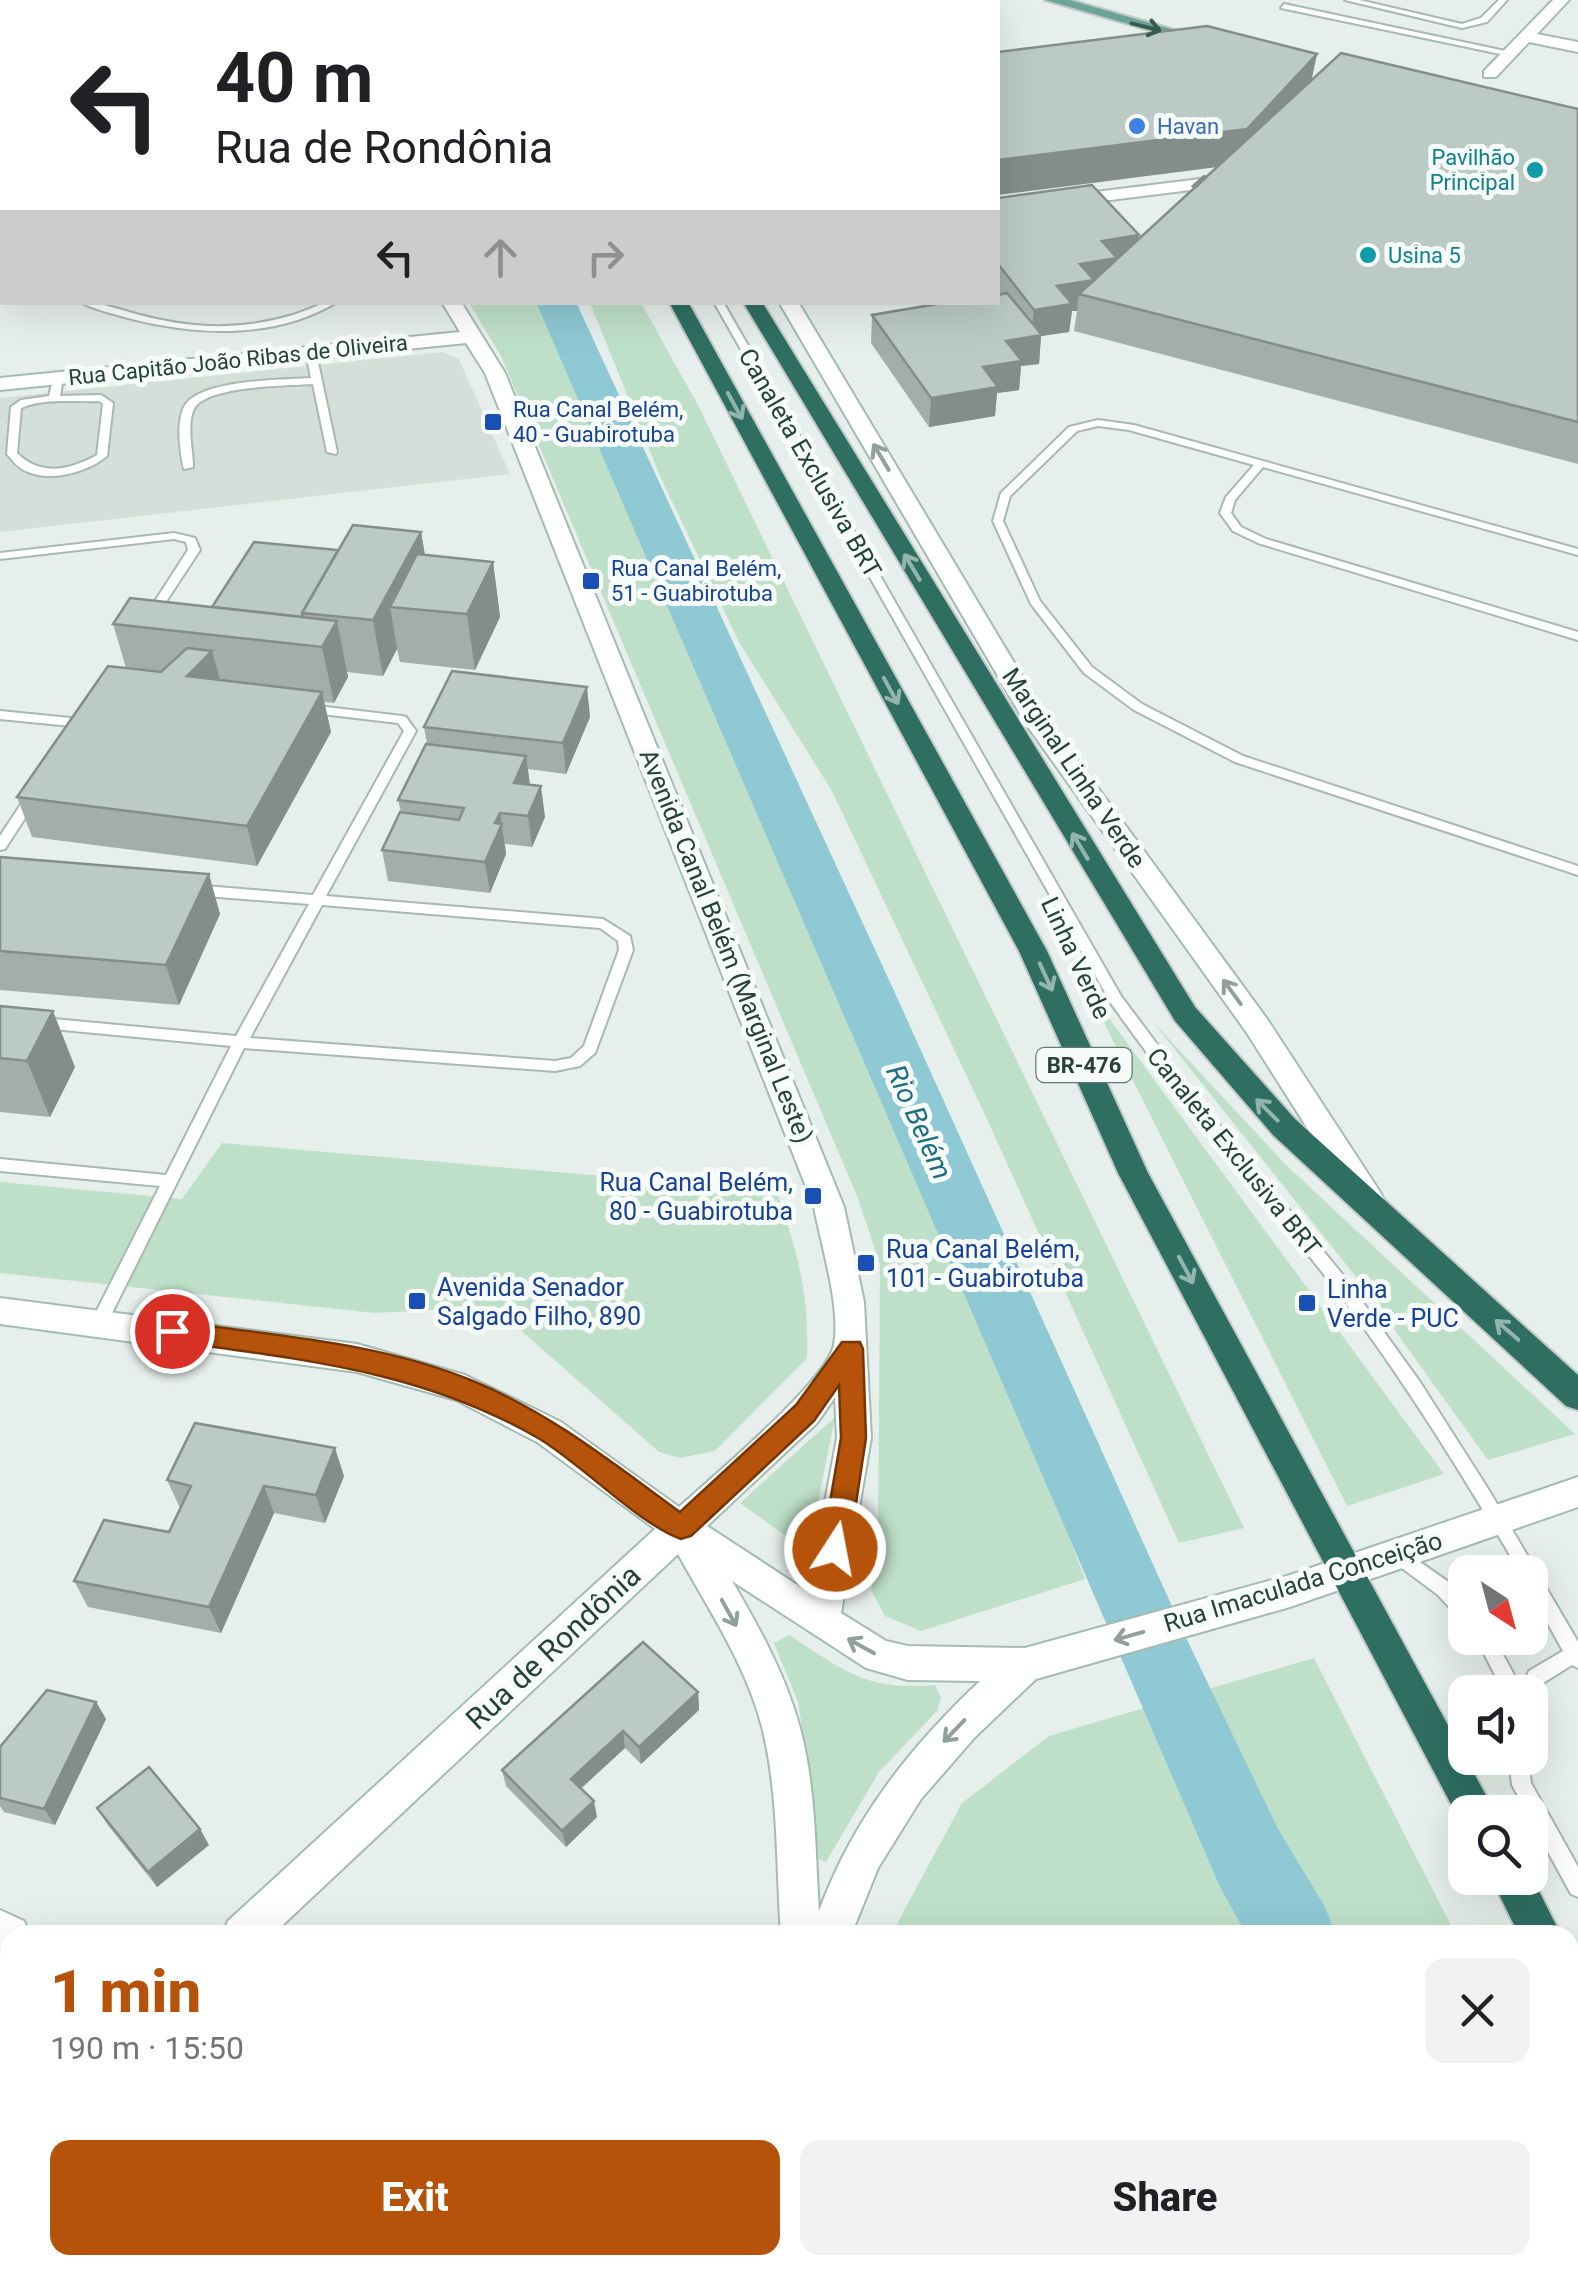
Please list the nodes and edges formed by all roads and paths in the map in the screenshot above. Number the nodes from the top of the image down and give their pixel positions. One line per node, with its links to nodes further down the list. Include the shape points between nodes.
1 (1052, 0): 7 (main road, one-way to 7)
2 (1348, 0): 3 (lane, via 1462,26 1484,20)
3 (1503, 0)
4 (1562, 0): 6 (street)
5 (1284, 6): 9 (lane)
6 (1526, 37): 8 (street); 9 (street)
7 (1224, 46)
8 (1578, 47)
9 (1510, 54): 10 (street)
10 (1490, 74)
11 (1225, 205): 12 (street, via 1252,178)
12 (1000, 209)
13 (93, 305): 14 (lane, via 149,324 198,330 258,328)
14 (327, 305)
15 (453, 305): 20 (street, Avenida Canal Belém (Marginal Leste))
16 (680, 305): 54 (highway, Linha Verde / BR-476, one-way to 54, via 1033,951 1133,1173)
17 (720, 305): 50 (lane, Canaleta Exclusiva BRT, via 1116,1000 1368,1321)
18 (754, 305): 44 (highway, one-way to 18, via 1246,1088 1184,1014)
19 (790, 305): 44 (street, Marginal Linha Verde, one-way to 19, via 1257,1026 1038,724)
20 (476, 336): 21 (street, Rua Capitão João Ribas de Oliveira); 47 (street, Avenida Canal Belém (Marginal Leste), via 815,1165 840,1253)
21 (311, 353): 22 (lane); 24 (street, Rua Capitão João Ribas de Oliveira)
22 (317, 380): 25 (lane); 27 (lane, via 194,399 188,408)
23 (0, 384): 24 (street, Rua Capitão João Ribas de Oliveira)
24 (56, 388): 24 (lane, via 108,403 102,456 83,466 36,471 12,454 16,407)
25 (332, 452)
26 (1261, 464): 28 (lane); 31 (lane, via 1225,512 1237,529); 37 (lane, via 1098,423 1073,429 1005,494 998,521 1035,602 1088,670 1138,707 1238,759)
27 (188, 467)
28 (1578, 552)
29 (0, 556): 30 (lane, via 174,536 191,540 194,550)
30 (144, 627)
31 (1578, 636)
32 (289, 707): 39 (lane, via 402,720 410,731)
33 (0, 715): 34 (lane, via 85,717)
34 (71, 738)
35 (40, 784): 36 (lane)
36 (0, 846)
37 (1578, 871)
38 (180, 890): 39 (lane)
39 (319, 900): 41 (lane); 41 (lane, via 603,924 625,940 626,950 590,1050 574,1062 555,1066)
40 (0, 1019): 41 (lane)
41 (240, 1042): 43 (lane)
42 (0, 1165): 43 (lane)
43 (170, 1181): 46 (lane)
44 (1381, 1220): 48 (highway, one-way to 44)
45 (0, 1311): 46 (street, Rua Imaculada Conceição)
46 (99, 1322): 51 (street, Rua Imaculada Conceição, via 357,1358 465,1388 550,1432)
47 (851, 1349): 51 (street, Rua de Rondônia, via 805,1413); 57 (street, Avenida Canal Belém (Marginal Leste), via 854,1438)
48 (1578, 1396)
49 (1578, 1492): 50 (street, Rua Imaculada Conceição)
50 (1498, 1520): 52 (street, Rua Imaculada Conceição); 53 (lane, Canaleta Exclusiva BRT)
51 (681, 1528): 57 (street, Rua Imaculada Conceição); 65 (street, Rua de Rondônia); 66 (street, one-way to 66, via 763,1678 780,1727 791,1784)
52 (1397, 1554): 54 (street, Rua Imaculada Conceição); 55 (lane)
53 (1519, 1555)
54 (1347, 1572): 59 (street, Rua Imaculada Conceição, one-way to 59); 62 (highway, Linha Verde / BR-476)
55 (1448, 1593)
56 (1548, 1604): 58 (lane, Canaleta Exclusiva BRT)
57 (821, 1622): 59 (street, Rua Imaculada Conceição, one-way to 57, via 908,1663 879,1656)
58 (1577, 1655): 60 (lane, Canaleta Exclusiva BRT)
59 (1026, 1665): 67 (street, Rua Imaculada Conceição, one-way to 67, via 943,1742 886,1810)
60 (1541, 1675)
61 (1521, 1775): 63 (lane)
62 (1467, 1795)
63 (1578, 1888)
64 (1520, 1895): 68 (highway)
65 (253, 1925)
66 (800, 1925)
67 (835, 1925)
68 (1537, 1925)

